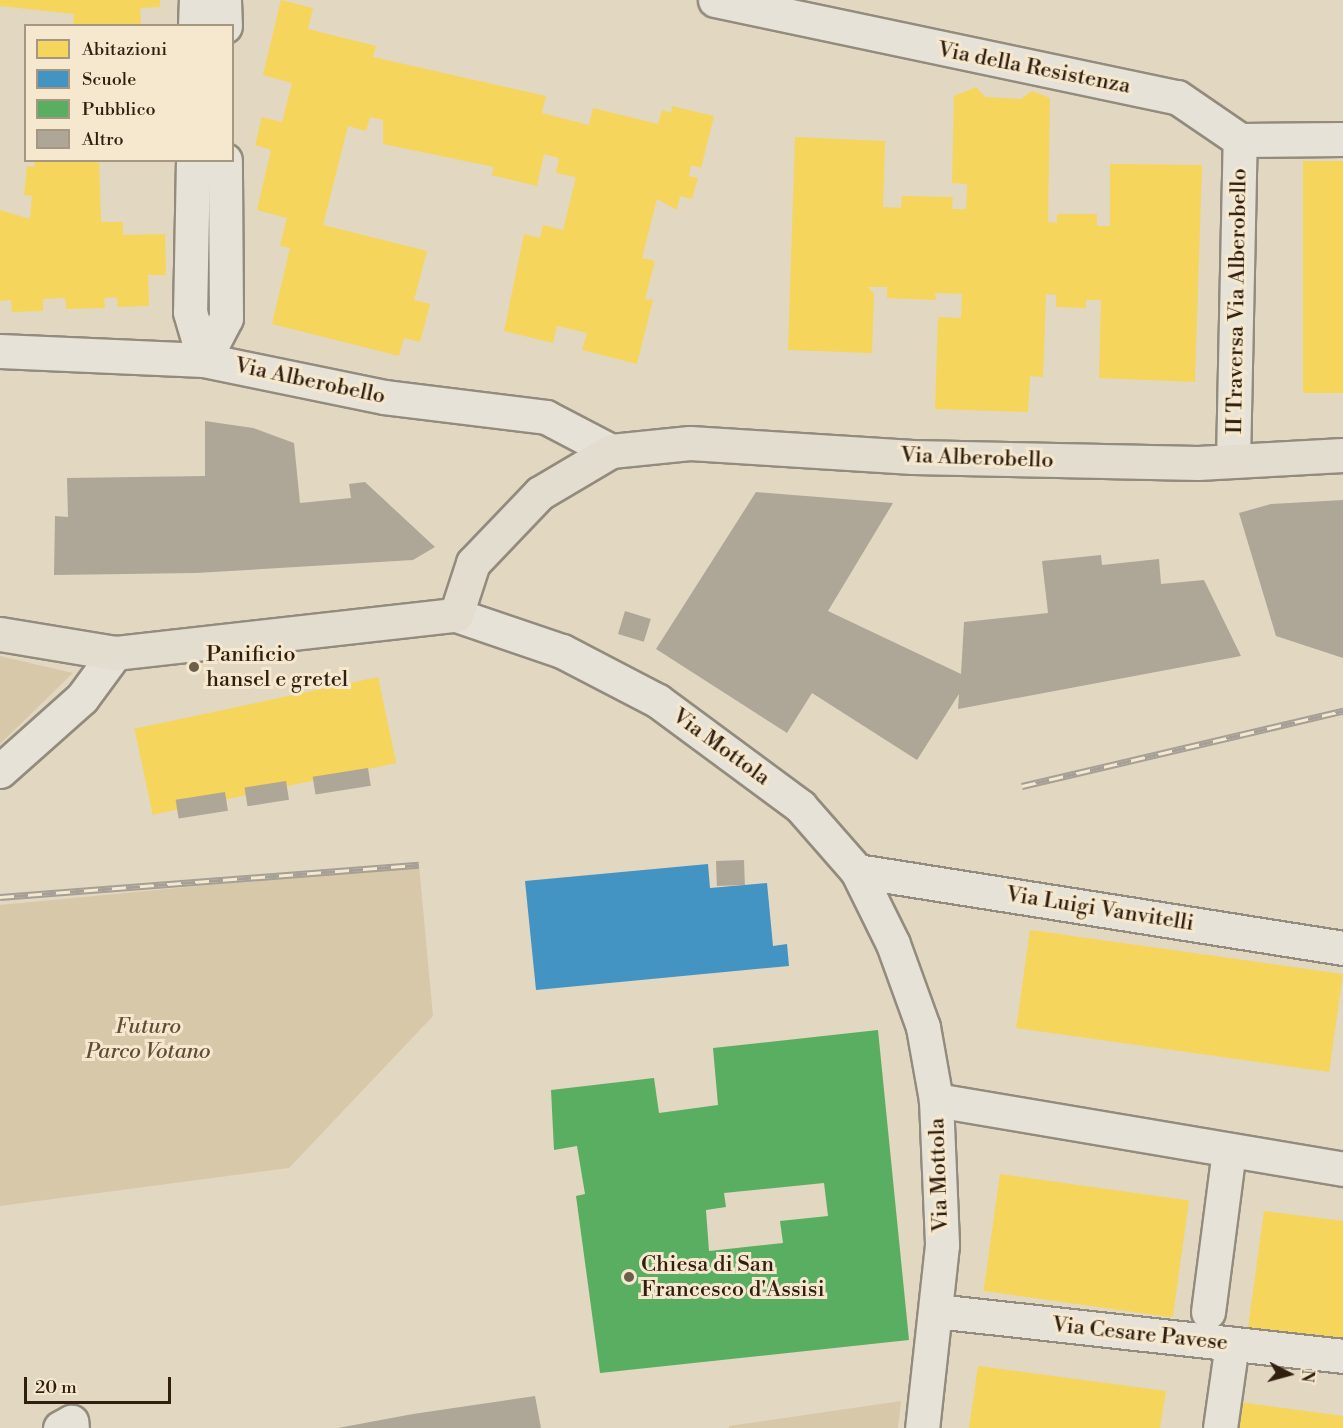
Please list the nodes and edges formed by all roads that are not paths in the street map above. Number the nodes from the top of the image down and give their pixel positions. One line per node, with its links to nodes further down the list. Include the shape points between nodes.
1 (196, 0): 4 (street)
2 (225, 0): 5 (street)
3 (715, 0): 7 (street, Via della Resistenza, via 1177,97)
4 (195, 24)
5 (225, 24)
6 (1343, 139): 7 (street)
7 (1240, 140): 14 (street, II Traversa Via Alberobello)
8 (193, 162): 11 (street, via 190,312)
9 (225, 162): 11 (street, via 226,318)
10 (0, 351): 11 (street, Via Alberobello)
11 (204, 360): 12 (street, Via Alberobello, via 384,397 546,417)
12 (611, 451): 14 (main road, Via Alberobello, via 690,443 913,457); 15 (main road, Via Alberobello, via 540,493 481,555)
13 (1343, 455): 14 (main road, Via Alberobello)
14 (1233, 462)
15 (456, 615): 17 (main road, Via Mottola); 19 (street, Via Mottola, via 562,651 658,701 800,806)
16 (0, 634): 17 (main road, Via Mottola)
17 (115, 653): 18 (street, via 82,698)
18 (0, 771)
19 (857, 870): 20 (street, Via Luigi Vanvitelli); 21 (street, Via Mottola, via 893,944 923,1027)
20 (1343, 948)
21 (936, 1100): 22 (street); 24 (street, Via Mottola, via 942,1245)
22 (1230, 1150): 23 (street); 25 (street)
23 (1343, 1169)
24 (936, 1311): 26 (street, Via Cesare Pavese); 30 (street, Via Mottola)
25 (1208, 1312)
26 (1232, 1344): 27 (street, Via Cesare Pavese); 31 (street)
27 (1343, 1356)
28 (60, 1428): 29 (street, via 71,1422)
29 (72, 1428)
30 (921, 1428)
31 (1220, 1428)

